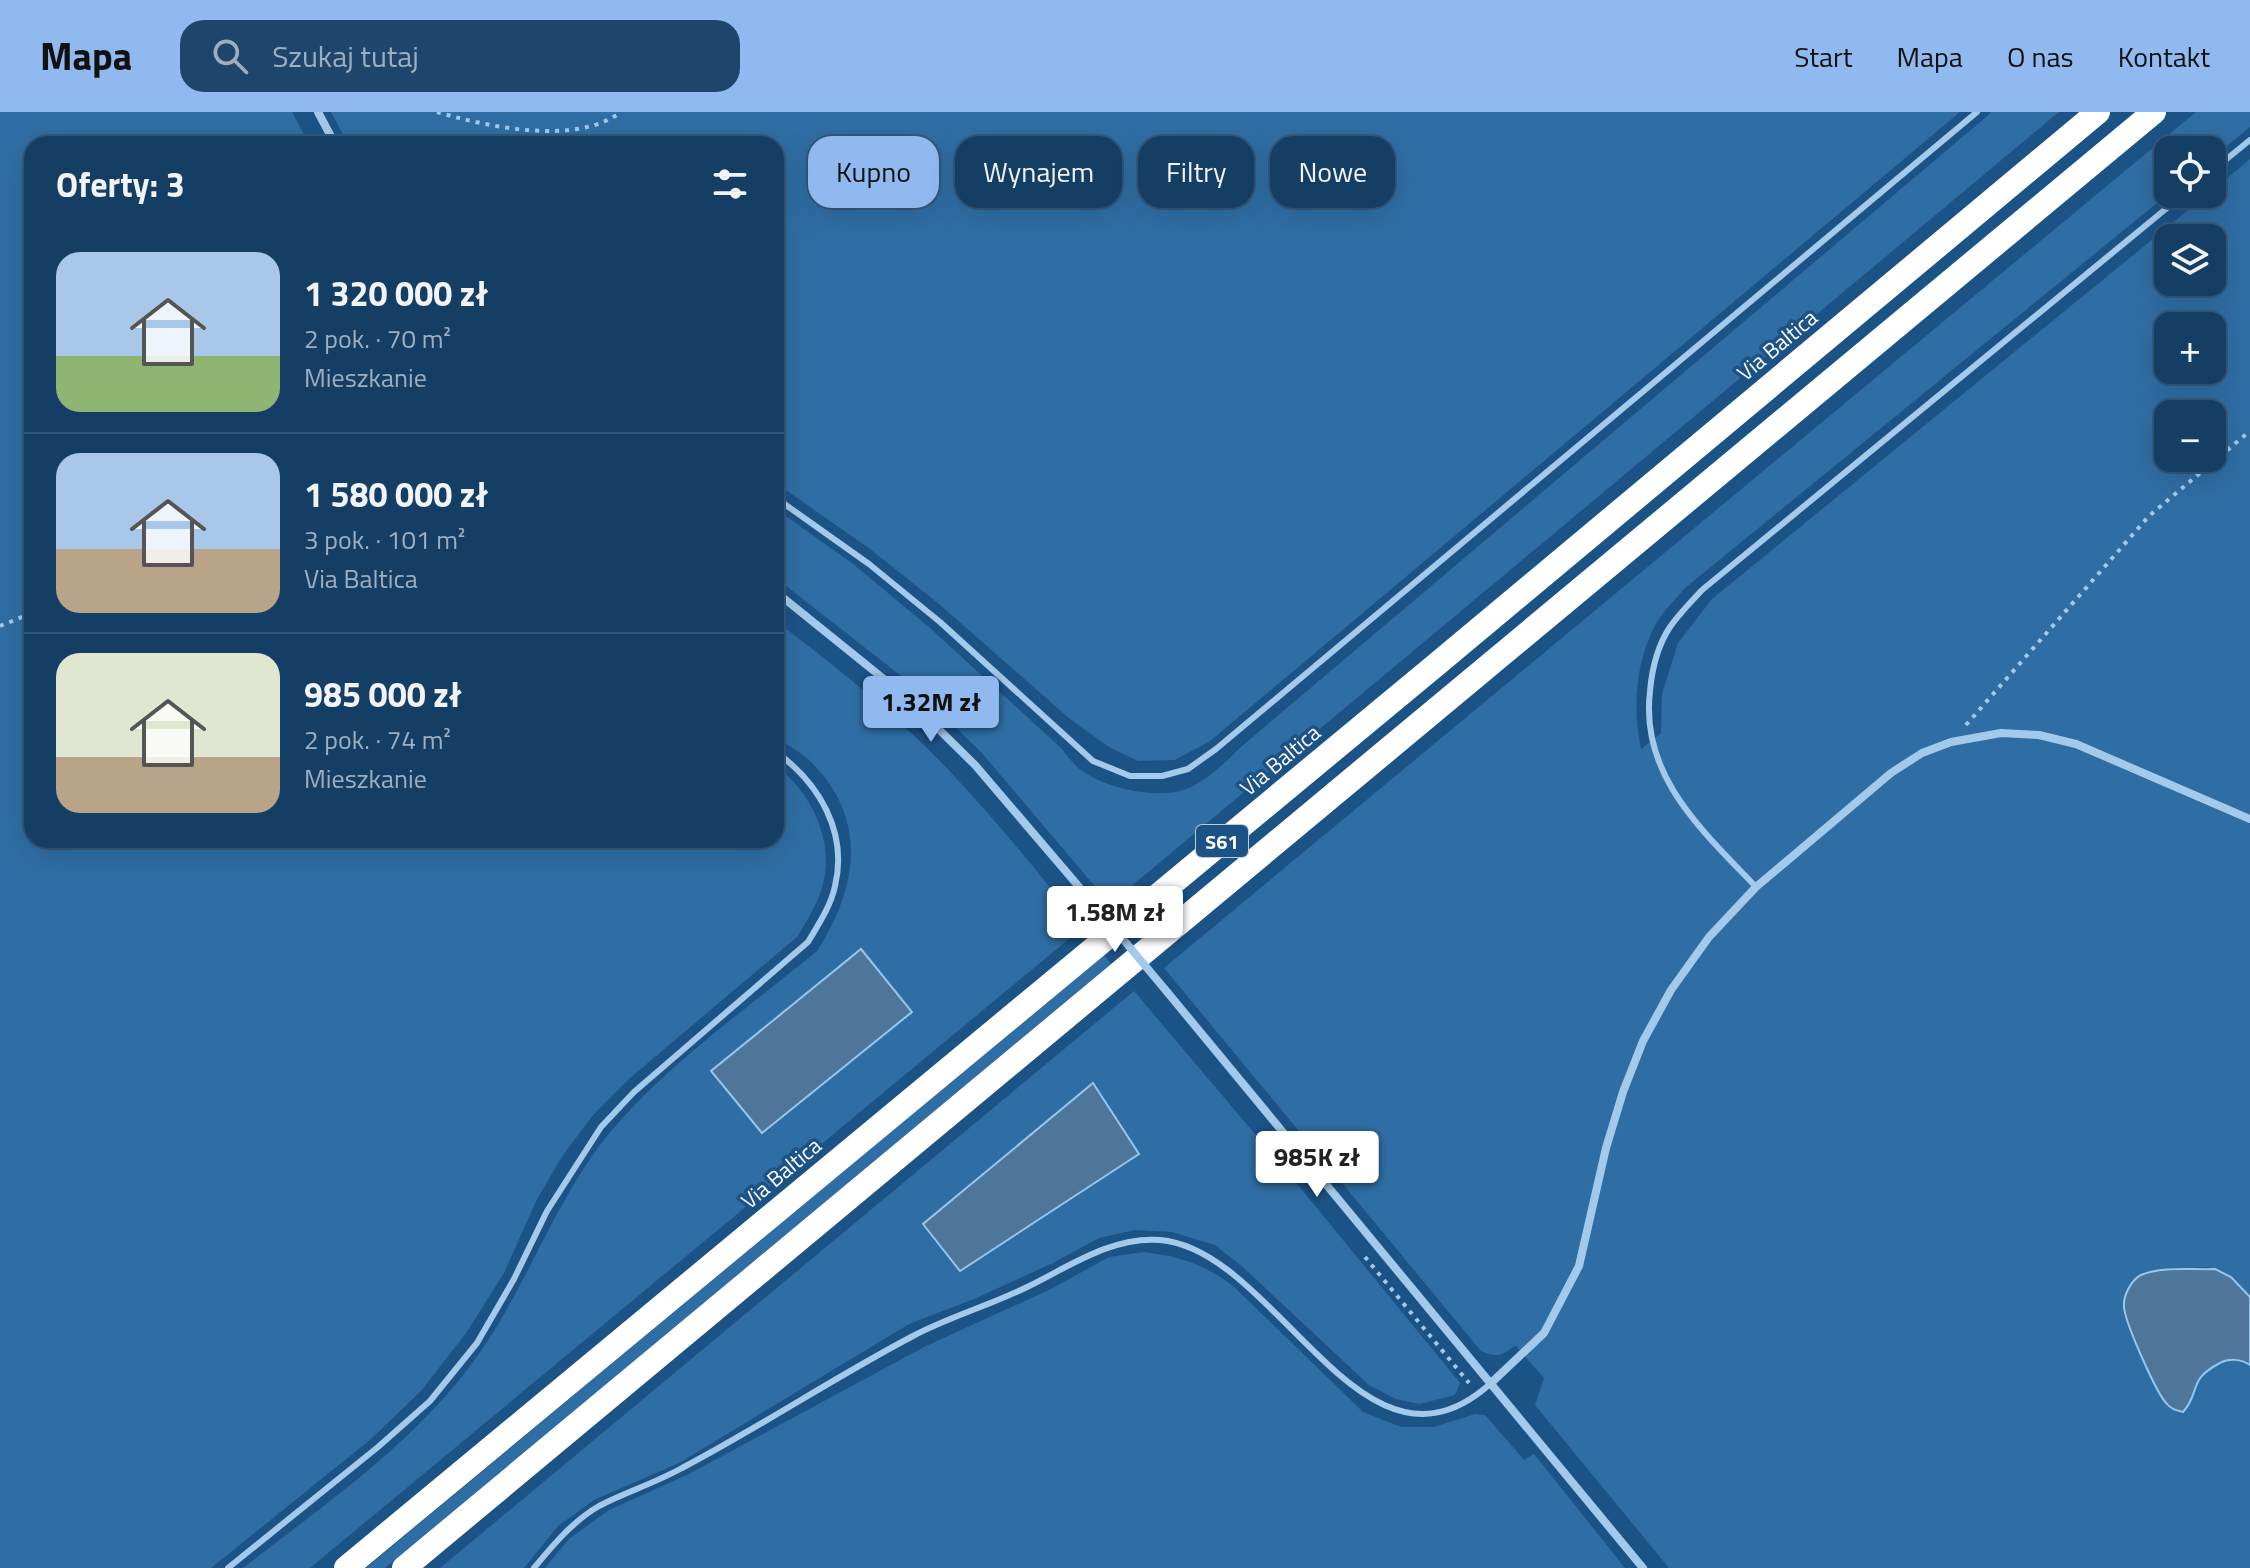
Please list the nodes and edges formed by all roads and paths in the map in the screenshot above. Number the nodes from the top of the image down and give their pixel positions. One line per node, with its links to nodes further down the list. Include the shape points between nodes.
1 (318, 112): 7 (street)
2 (437, 112): 3 (path, via 510,129 561,130 586,128)
3 (621, 112)
4 (1977, 112): 12 (lane, via 1188,769 1130,776 1093,761 916,603)
5 (2098, 112): 22 (highway, Via Baltica / S61)
6 (2154, 112): 23 (highway, S61)
7 (331, 136)
8 (2250, 140): 9 (lane)
9 (2226, 160)
10 (2167, 208): 19 (lane, via 1702,590 1669,629 1653,668 1649,696 1655,754 1689,817)
11 (2250, 431): 16 (path, via 2149,516)
12 (784, 504)
13 (784, 598): 20 (street, bridge, via 905,696 975,765)
14 (24, 616): 15 (path)
15 (0, 626)
16 (1951, 742): 18 (street, via 2001,733 2076,744); 19 (street, via 1891,773)
17 (784, 759): 21 (lane, via 813,785 831,819 839,850 835,886 808,942 634,1092 601,1127 547,1211 477,1343 430,1401)
18 (2250, 819)
19 (1756, 887): 20 (street, via 1709,937 1657,1015 1623,1092 1579,1266 1544,1333)
20 (1490, 1384): 24 (lane, via 1456,1408 1437,1414 1388,1408 1361,1392 1226,1267 1193,1247 1159,1240 1120,1243 915,1335 681,1469 598,1507 563,1533); 25 (street)
21 (228, 1568)
22 (346, 1568)
23 (404, 1568)
24 (534, 1568)
25 (1643, 1568)

